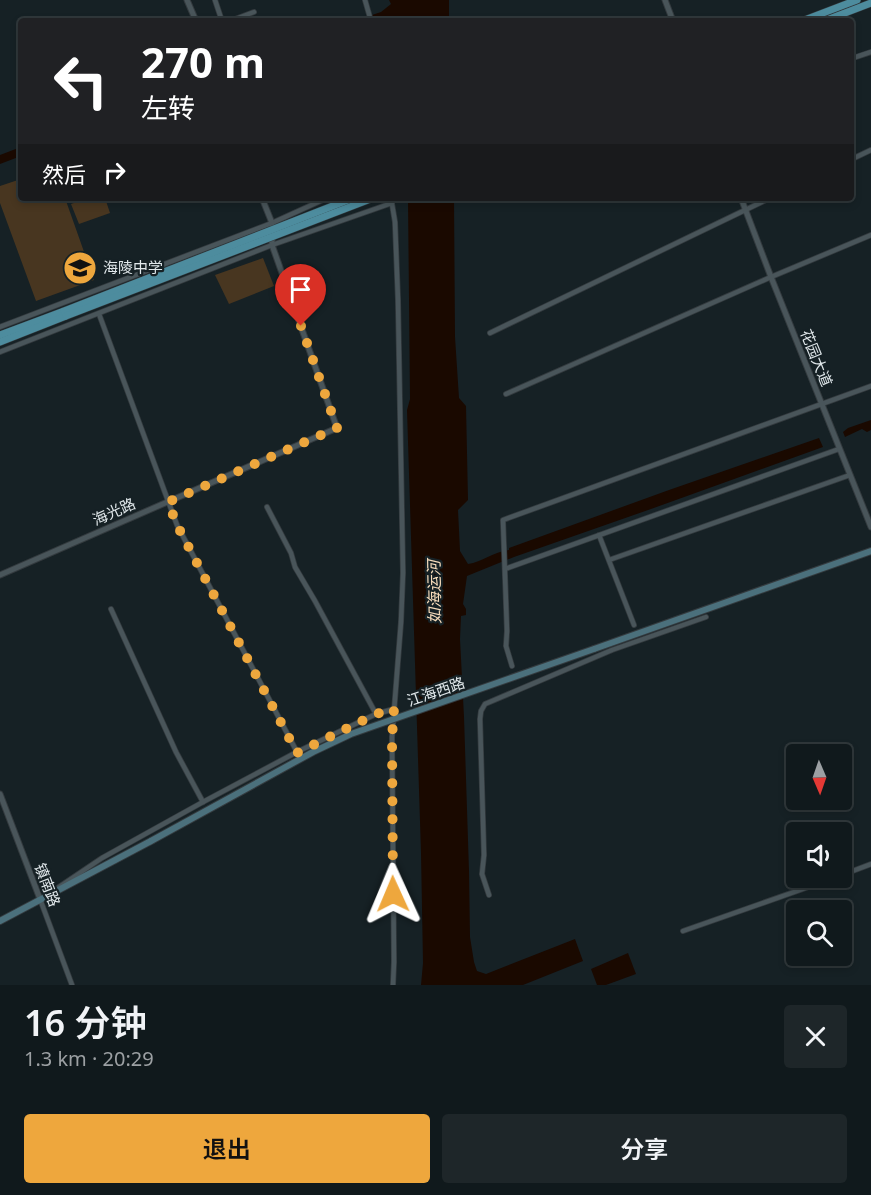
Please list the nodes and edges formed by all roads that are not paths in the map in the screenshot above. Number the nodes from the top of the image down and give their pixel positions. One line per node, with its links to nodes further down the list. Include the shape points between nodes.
1 (188, 0): 8 (street)
2 (215, 0): 9 (street)
3 (364, 0): 11 (street)
4 (665, 0): 12 (street)
5 (857, 0): 13 (main road)
6 (871, 3): 14 (main road)
7 (254, 12): 10 (street)
8 (195, 18)
9 (221, 18)
10 (238, 18)
11 (370, 18)
12 (672, 18)
13 (826, 18)
14 (827, 18)
15 (871, 52): 16 (street)
16 (854, 58)
17 (871, 150): 18 (street)
18 (854, 158)
19 (263, 201): 27 (street)
20 (320, 201): 27 (street)
21 (345, 201): 31 (main road, bridge)
22 (365, 201): 31 (main road, bridge)
23 (391, 201): 29 (street); 55 (street, via 398,300 403,573)
24 (742, 201): 26 (street, 花园大道)
25 (764, 201): 26 (street)
26 (746, 210): 30 (street, 花园大道); 34 (street)
27 (272, 223): 29 (street); 33 (street)
28 (871, 235): 30 (street)
29 (272, 245): 32 (street); 43 (street, 海光路, via 337,428)
30 (771, 277): 39 (street); 40 (street, 花园大道)
31 (65, 313): 35 (main road); 36 (main road)
32 (99, 314): 37 (street); 43 (street)
33 (0, 327)
34 (490, 333)
35 (0, 335)
36 (0, 342)
37 (0, 352)
38 (871, 386): 40 (street)
39 (506, 394)
40 (822, 405): 41 (street, 花园大道); 49 (street, via 503,520)
41 (839, 449): 42 (street, 花园大道); 46 (street)
42 (850, 475): 45 (street, 花园大道); 48 (street)
43 (168, 502): 50 (street, 海光路); 57 (street)
44 (267, 507): 56 (street, via 295,567)
45 (871, 527)
46 (599, 535): 48 (street); 49 (street)
47 (871, 551): 64 (main road, 江海西路, bridge, via 351,734)
48 (609, 560): 53 (street)
49 (505, 569): 54 (street, via 506,646)
50 (0, 575)
51 (111, 609): 59 (street)
52 (706, 617): 63 (street, via 612,650 482,707 482,874)
53 (634, 625)
54 (512, 666)
55 (394, 709): 56 (street); 68 (street)
56 (376, 714): 57 (street)
57 (297, 753): 59 (street)
58 (0, 794): 64 (street, 镇南路)
59 (203, 802): 64 (street, via 102,858)
60 (871, 864): 61 (street)
61 (852, 871)
62 (806, 888): 66 (street)
63 (489, 895)
64 (40, 899): 65 (main road, 江海西路); 67 (street, 镇南路)
65 (0, 921)
66 (683, 932)
67 (72, 985)
68 (393, 985)

